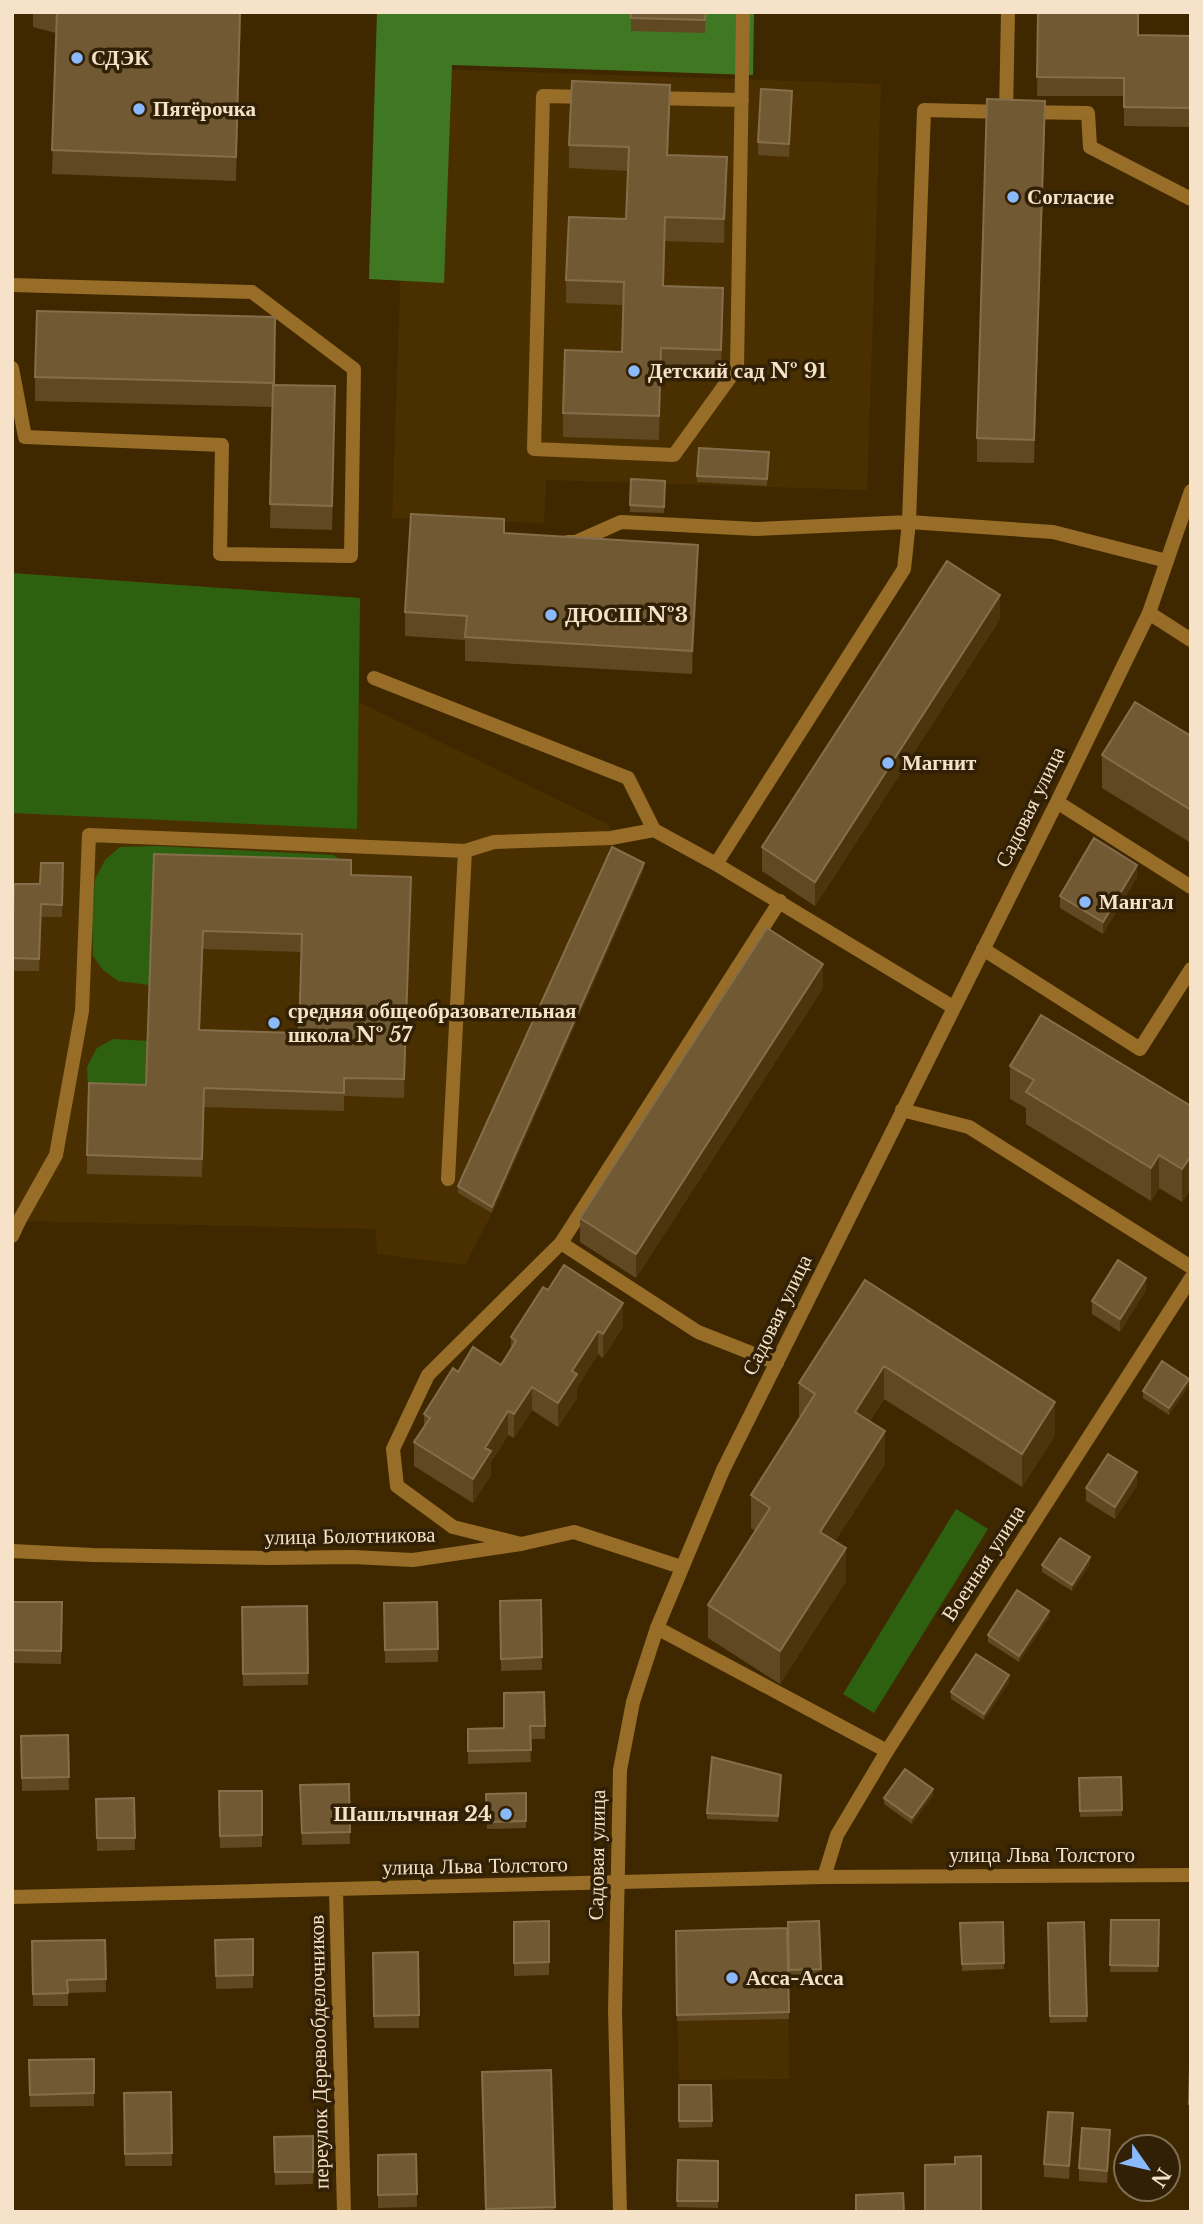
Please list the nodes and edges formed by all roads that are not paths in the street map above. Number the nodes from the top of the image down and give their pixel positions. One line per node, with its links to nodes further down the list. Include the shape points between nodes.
1 (743, 12): 5 (street)
2 (1008, 12): 6 (street)
3 (609, 97): 5 (street, via 543,96 534,449 674,455 737,368)
4 (636, 98): 5 (street)
5 (741, 100)
6 (1006, 112): 7 (street, via 1088,113 1090,147); 11 (street, via 924,110)
7 (1191, 199)
8 (12, 285): 9 (street, via 252,292 354,369 351,556 220,554 222,445 25,437)
9 (12, 368)
10 (1191, 491): 13 (street, Садовая улица)
11 (909, 522): 12 (street, via 756,529 621,522 576,542); 13 (street, via 1053,532); 20 (street, via 904,569)
12 (551, 541)
13 (1167, 561): 14 (street, Садовая улица)
14 (1149, 613): 15 (street); 17 (street, Садовая улица)
15 (1191, 640)
16 (374, 678): 18 (street, via 628,778)
17 (1057, 802): 21 (street); 23 (street, Садовая улица)
18 (654, 830): 19 (street, via 611,838 494,842); 20 (street)
19 (466, 851): 27 (street); 28 (street, via 89,835 82,1011 55,1155)
20 (716, 864): 22 (street)
21 (1191, 887)
22 (780, 901): 25 (street); 29 (street)
23 (983, 949): 24 (street, via 1140,1049); 25 (street, Садовая улица)
24 (1191, 969)
25 (953, 1007): 26 (street, Садовая улица)
26 (902, 1110): 30 (street, via 969,1127); 32 (street, Садовая улица)
27 (448, 1179)
28 (12, 1236)
29 (561, 1243): 32 (street, via 698,1332); 33 (street, via 428,1375 393,1449 397,1486 453,1527)
30 (1191, 1267)
31 (1191, 1278): 37 (street, Военная улица)
32 (777, 1363): 35 (street, Садовая улица)
33 (521, 1544): 34 (street, улица Болотникова, via 413,1560); 35 (street, улица Болотникова, via 574,1532)
34 (12, 1551)
35 (681, 1567): 36 (street, Садовая улица)
36 (657, 1628): 37 (street); 40 (street, Садовая улица, via 633,1702 620,1770)
37 (887, 1751): 39 (street, Военная улица, via 837,1835)
38 (1191, 1875): 39 (street, улица Льва Толстого)
39 (824, 1877): 40 (street, улица Льва Толстого)
40 (617, 1884): 41 (street, улица Льва Толстого); 44 (street, Садовая улица)
41 (336, 1890): 42 (street, улица Льва Толстого); 43 (street, переулок Деревообделочников)
42 (12, 1897)
43 (344, 2212)
44 (620, 2212)

